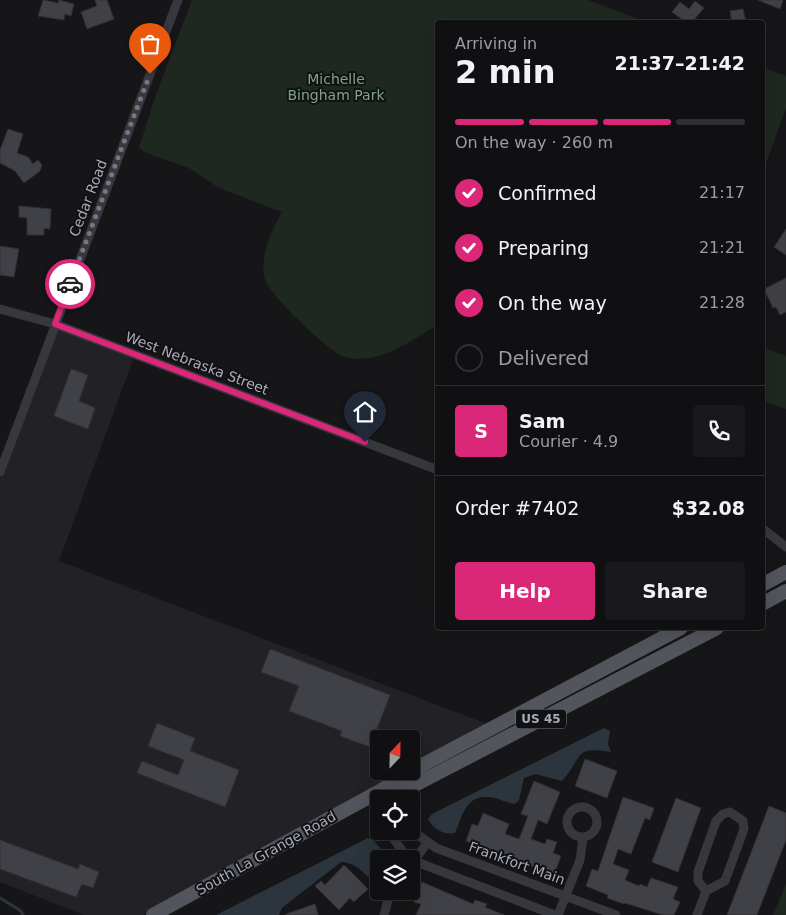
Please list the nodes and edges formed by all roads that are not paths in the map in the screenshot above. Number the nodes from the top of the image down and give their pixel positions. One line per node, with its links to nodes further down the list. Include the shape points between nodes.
1 (178, 0): 3 (street, Cedar Road)
2 (0, 309): 3 (street, West Nebraska Street)
3 (55, 324): 4 (street, West Nebraska Street); 5 (street, Cedar Road)
4 (435, 469)
5 (0, 472)
6 (765, 530): 7 (street)
7 (786, 547)
8 (786, 572): 9 (main road)
9 (765, 583)
10 (786, 591): 11 (main road)
11 (765, 602)
12 (677, 630): 14 (main road, South La Grange Road / US 45)
13 (713, 630): 17 (main road, South La Grange Road / US 45)
14 (420, 766)
15 (401, 780): 16 (main road, South La Grange Road / US 45)
16 (389, 790)
17 (404, 790)
18 (370, 802): 27 (main road, South La Grange Road / US 45)
19 (420, 837): 21 (street, Frankfort Main)
20 (584, 837): 25 (street, via 580,860)
21 (427, 843): 22 (street); 25 (street, Frankfort Main)
22 (420, 853)
23 (420, 866): 29 (street)
24 (706, 891): 24 (street, via 725,881 744,829 743,821 730,812 716,821 698,872 698,881); 32 (street)
25 (566, 896): 30 (street); 31 (street, Frankfort Main)
26 (388, 900): 28 (street)
27 (153, 915)
28 (384, 915)
29 (554, 915)
30 (558, 915)
31 (616, 915)
32 (697, 915)

